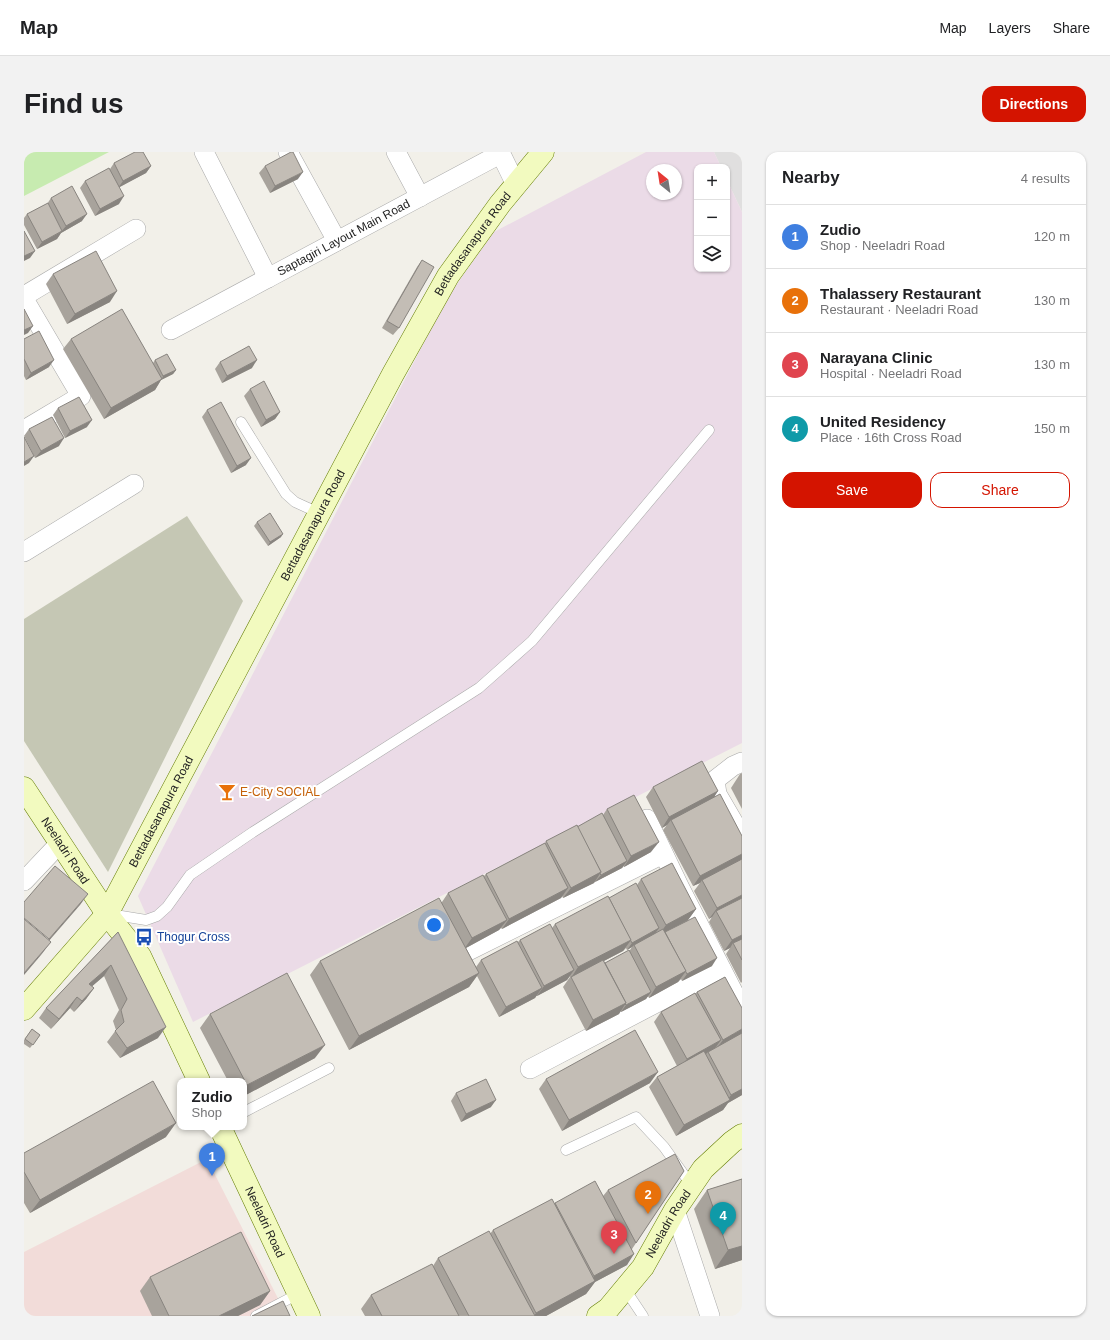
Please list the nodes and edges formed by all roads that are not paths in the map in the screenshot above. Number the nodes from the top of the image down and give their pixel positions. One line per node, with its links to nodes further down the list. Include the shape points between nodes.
1 (204, 152): 10 (street, Saptagiri Layout Main Road)
2 (288, 152): 9 (street)
3 (396, 152): 7 (street)
4 (543, 152): 6 (street, Bettadasanapura Road)
5 (500, 153): 6 (street); 7 (street, Saptagiri Layout Main Road)
6 (516, 185): 18 (street, Bettadasanapura Road, via 448,276)
7 (420, 197): 9 (street, Saptagiri Layout Main Road)
8 (136, 229): 11 (street)
9 (337, 241): 10 (street, Saptagiri Layout Main Road)
10 (268, 278): 13 (street)
11 (24, 296)
12 (24, 299): 15 (street, via 81,396)
13 (171, 330)
14 (241, 422): 18 (lane, via 286,494 295,502)
15 (24, 430)
16 (709, 430): 27 (lane, via 532,641 479,688 190,875 167,907 157,916 146,920)
17 (134, 484): 19 (street)
18 (319, 513): 27 (street, Bettadasanapura Road)
19 (24, 552)
20 (742, 762): 23 (street, via 716,780 717,794)
21 (24, 788): 24 (street, Neeladri Road)
22 (640, 806): 25 (street)
23 (742, 837)
24 (60, 843): 26 (street); 27 (street, Neeladri Road)
25 (663, 854): 28 (street); 29 (street)
26 (24, 881)
27 (107, 914): 30 (street); 34 (street, Neeladri Road, via 140,956)
28 (462, 954)
29 (722, 969): 31 (street); 33 (street)
30 (24, 1009)
31 (742, 1009)
32 (329, 1068): 35 (lane)
33 (530, 1068)
34 (198, 1078)
35 (247, 1110)
36 (221, 1130): 42 (street, Neeladri Road)
37 (742, 1135): 39 (street, Neeladri Road, via 703,1169)
38 (566, 1150): 39 (lane, via 636,1117 664,1147)
39 (692, 1186): 40 (street, Neeladri Road)
40 (675, 1210): 41 (street, Neeladri Road, via 644,1267); 47 (street)
41 (625, 1289): 45 (street, Neeladri Road, via 608,1309); 46 (lane)
42 (298, 1294): 43 (lane); 44 (street, Neeladri Road)
43 (256, 1316)
44 (309, 1316)
45 (598, 1316)
46 (643, 1316)
47 (710, 1316)

